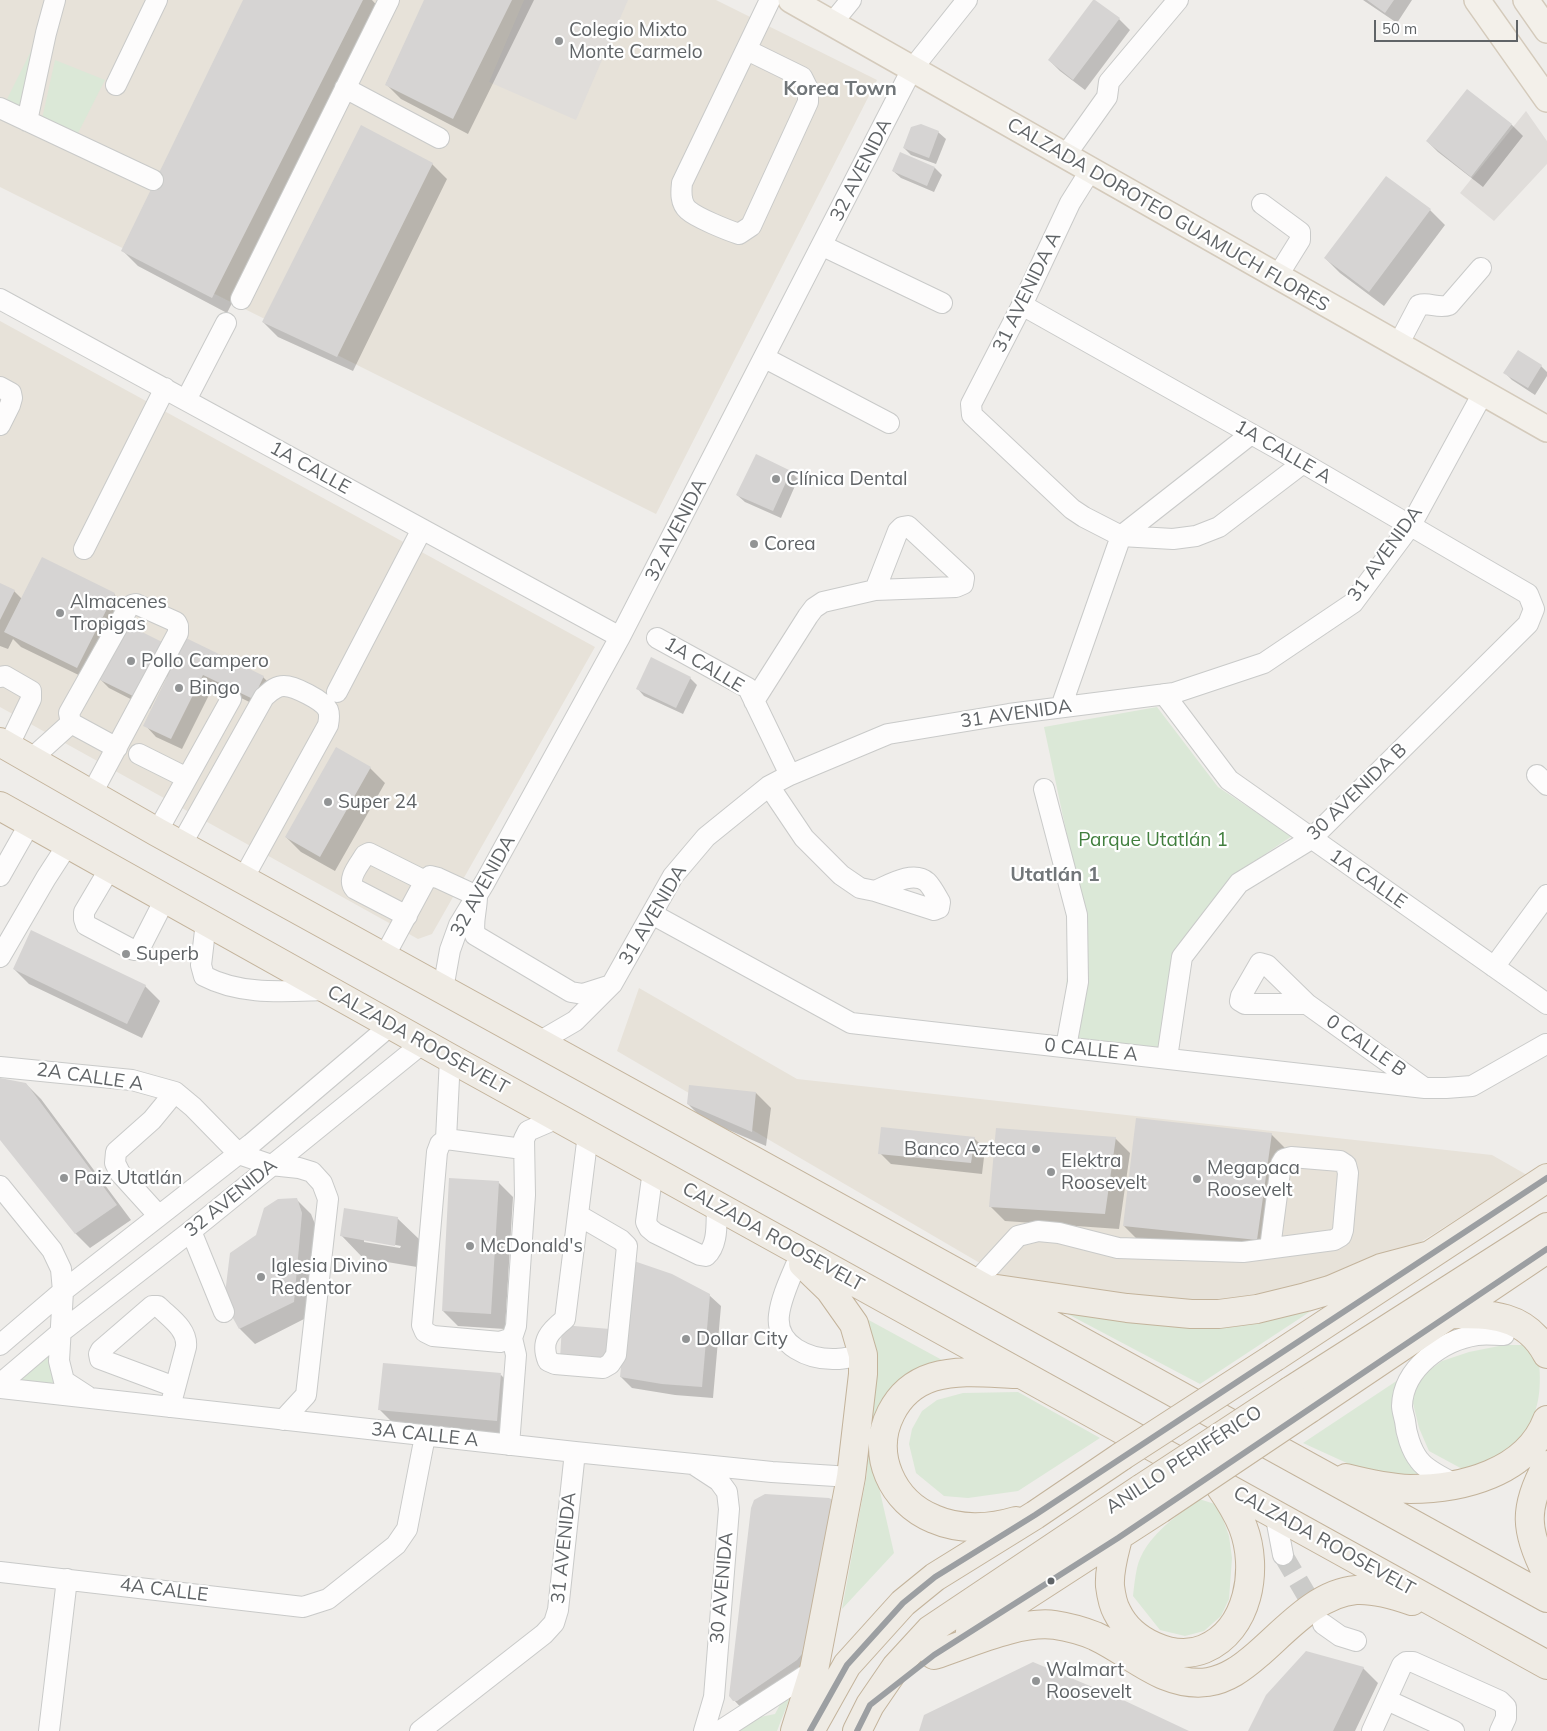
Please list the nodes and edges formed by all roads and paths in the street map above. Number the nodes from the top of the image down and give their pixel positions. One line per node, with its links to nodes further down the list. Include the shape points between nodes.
1 (55, 0): 19 (street)
2 (157, 0): 15 (street)
3 (389, 0): 16 (street)
4 (770, 0): 13 (street)
5 (791, 0): 11 (main road, CALZADA DOROTEO GUAMUCH FLORES)
6 (851, 0): 11 (street)
7 (967, 0): 14 (street, 32 AVENIDA)
8 (1178, 0): 21 (street, via 1109,82 1107,97)
9 (1477, 0): 17 (main road)
10 (1526, 0): 12 (main road)
11 (833, 22): 14 (main road, CALZADA DOROTEO GUAMUCH FLORES)
12 (1547, 30)
13 (746, 50): 13 (street, via 682,183 681,196 687,209 739,234 751,226 808,102 808,89 802,77)
14 (912, 69): 21 (main road, CALZADA DOROTEO GUAMUCH FLORES); 25 (street, 32 AVENIDA)
15 (116, 85)
16 (345, 88): 20 (street); 29 (street)
17 (1547, 98)
18 (0, 108): 19 (street)
19 (27, 121): 23 (street)
20 (439, 138)
21 (1065, 156): 22 (main road, CALZADA DOROTEO GUAMUCH FLORES)
22 (1090, 170): 27 (main road, CALZADA DOROTEO GUAMUCH FLORES); 31 (street, 31 AVENIDA A, via 1070,203)
23 (153, 180)
24 (1262, 204): 27 (street, via 1300,232 1300,240)
25 (823, 246): 30 (street); 34 (street, 32 AVENIDA)
26 (1481, 268): 33 (street, via 1449,305 1419,305)
27 (1277, 277): 33 (main road, CALZADA DOROTEO GUAMUCH FLORES)
28 (0, 299): 36 (street, 1A CALLE)
29 (241, 299)
30 (942, 303)
31 (1022, 306): 42 (street, 1A CALLE A); 46 (street, 31 AVENIDA A, via 971,404 972,415 1072,509)
32 (226, 323): 38 (street)
33 (1398, 345): 37 (main road, CALZADA DOROTEO GUAMUCH FLORES)
34 (764, 358): 39 (street); 50 (street, 32 AVENIDA)
35 (0, 387): 40 (street, via 11,393 12,398)
36 (165, 388): 38 (street, 1A CALLE); 47 (street)
37 (1483, 393): 41 (main road, CALZADA DOROTEO GUAMUCH FLORES); 44 (street, 31 AVENIDA)
38 (186, 400): 45 (street, 1A CALLE)
39 (889, 423)
40 (0, 425)
41 (1547, 429)
42 (1251, 434): 43 (street, 1A CALLE A); 46 (street)
43 (1303, 463): 44 (street, 1A CALLE A); 46 (street, via 1219,527 1196,536 1173,539)
44 (1411, 525): 49 (street, 1A CALLE A, via 1528,594); 54 (street, 31 AVENIDA, via 1353,602 1272,658)
45 (422, 530): 50 (street, 1A CALLE); 53 (street)
46 (1121, 536): 57 (street)
47 (84, 549)
48 (875, 590): 56 (street, via 823,602 814,608)
49 (1534, 609): 70 (street, 30 AVENIDA B, via 1528,624)
50 (620, 637): 78 (street, 32 AVENIDA)
51 (657, 638): 56 (street, 1A CALLE, via 748,688)
52 (0, 676): 60 (street, via 32,694)
53 (337, 692)
54 (1164, 694): 57 (street, 31 AVENIDA); 70 (street, 1A CALLE, via 1229,780)
55 (231, 699): 63 (street)
56 (754, 701): 62 (street, 1A CALLE)
57 (1061, 707): 62 (street, 31 AVENIDA, via 888,734)
58 (71, 722): 59 (street); 59 (street, via 69,713 128,608 136,604 176,622 178,634); 60 (street)
59 (117, 748): 66 (street)
60 (13, 749): 66 (highway)
61 (139, 754): 63 (street)
62 (790, 774): 64 (street, 31 AVENIDA)
63 (187, 778): 69 (street)
64 (769, 786): 77 (street, via 804,838 832,867 860,888); 81 (street, 31 AVENIDA, via 706,837 673,876)
65 (1044, 788): 96 (street, via 1077,915 1078,982)
66 (91, 795): 69 (highway)
67 (0, 807): 68 (highway, CALZADA ROOSEVELT)
68 (30, 823): 71 (highway, CALZADA ROOSEVELT); 74 (street)
69 (157, 832): 72 (highway)
70 (1311, 839): 86 (street, 1A CALLE); 98 (street, 30 AVENIDA B, via 1239,883 1182,957)
71 (68, 844): 73 (highway, CALZADA ROOSEVELT); 84 (street)
72 (181, 845): 75 (highway); 75 (street, via 264,697 272,689 294,687 321,702 328,709 330,719)
73 (110, 868): 80 (highway, CALZADA ROOSEVELT); 80 (street, via 84,912 86,925 135,950 140,948)
74 (0, 876)
75 (243, 878): 85 (highway)
76 (425, 881): 78 (street, via 430,876 438,878); 82 (street); 82 (street, via 369,853 351,880 355,889)
77 (875, 891): 77 (street, via 919,877 928,883 940,902 940,908 934,910)
78 (476, 896): 87 (street, via 475,935 571,992 583,994); 88 (street, 32 AVENIDA, via 458,925)
79 (1547, 896): 86 (street)
80 (165, 899): 83 (highway, CALZADA ROOSEVELT)
81 (652, 914): 87 (street, 31 AVENIDA); 96 (street, 0 CALLE A, via 851,1023)
82 (407, 916): 85 (street)
83 (206, 922): 89 (highway, CALZADA ROOSEVELT); 89 (street, via 201,965 204,976 215,982 259,992)
84 (0, 957)
85 (384, 957): 88 (highway)
86 (1494, 967): 91 (street, 1A CALLE)
87 (612, 984): 93 (street, 31 AVENIDA, via 575,1021)
88 (443, 989): 93 (highway)
89 (328, 990): 92 (highway, CALZADA ROOSEVELT)
90 (1307, 1004): 100 (street, 0 CALLE B)
91 (1547, 1004)
92 (391, 1025): 94 (highway, CALZADA ROOSEVELT); 106 (street, 32 AVENIDA)
93 (539, 1042): 121 (highway)
94 (423, 1043): 97 (highway, CALZADA ROOSEVELT); 107 (street, 32 AVENIDA)
95 (1546, 1044): 100 (street, 0 CALLE A, via 1472,1086)
96 (1066, 1047): 98 (street, 0 CALLE A)
97 (450, 1058): 102 (highway, CALZADA ROOSEVELT); 104 (street)
98 (1167, 1058): 100 (street, 0 CALLE A)
99 (0, 1067): 101 (street, 2A CALLE A, via 132,1080)
100 (1425, 1088)
101 (174, 1092): 106 (street, 2A CALLE A); 113 (street, via 152,1120 116,1152 115,1162 120,1173)
102 (558, 1118): 103 (highway, CALZADA ROOSEVELT); 105 (street, via 528,1131)
103 (588, 1134): 108 (highway, CALZADA ROOSEVELT); 112 (street)
104 (446, 1139): 105 (street); 127 (street, via 437,1152 422,1325 425,1332 433,1336 500,1342)
105 (524, 1149): 127 (street, via 525,1195 516,1326)
106 (239, 1154): 107 (street, 2A CALLE A); 113 (street, 32 AVENIDA)
107 (272, 1165): 116 (street, 32 AVENIDA); 135 (street, 2A CALLE A, via 312,1172 322,1183 328,1199)
108 (653, 1170): 111 (highway, CALZADA ROOSEVELT); 111 (street, via 646,1222 655,1233 706,1256 712,1250 716,1235)
109 (1547, 1178): 119 (highway, ANILLO PERIFÉRICO)
110 (0, 1186): 122 (street, via 52,1250 60,1269)
111 (717, 1206): 115 (highway, CALZADA ROOSEVELT)
112 (578, 1215): 112 (street, via 565,1318 546,1338 545,1353 548,1361 555,1364 603,1368 616,1355 627,1246)
113 (159, 1216): 122 (street, 32 AVENIDA)
114 (1547, 1227): 137 (highway, ANILLO PERIFÉRICO)
115 (761, 1230): 120 (highway); 131 (highway, CALZADA ROOSEVELT)
116 (191, 1231): 123 (street); 125 (street, 32 AVENIDA)
117 (1270, 1248): 117 (street, via 1284,1159 1340,1161 1346,1165 1348,1173 1341,1236 1334,1240); 121 (street, via 1243,1252 1118,1248 1038,1231 1018,1236)
118 (1547, 1249): 124 (highway)
119 (1430, 1255): 121 (highway, via 1381,1268 1306,1297 1219,1314 1127,1308); 152 (highway, ANILLO PERIFÉRICO, bridge)
120 (798, 1260): 130 (highway, via 843,1306 854,1324); 130 (street, via 778,1317 782,1335 794,1349 817,1358)
121 (978, 1285): 145 (highway)
122 (63, 1291): 125 (street); 128 (street, 32 AVENIDA)
123 (224, 1312)
124 (1450, 1314): 129 (highway, via 1490,1315 1518,1323 1536,1337); 137 (highway)
125 (60, 1332): 132 (street, 32 AVENIDA); 136 (street, via 59,1361 64,1381)
126 (1504, 1335): 150 (street, via 1477,1336 1452,1342 1431,1354 1414,1372 1407,1386 1402,1405 1406,1432 1419,1460)
127 (512, 1338): 143 (street, via 516,1355)
128 (0, 1346)
129 (1547, 1354)
130 (863, 1355): 148 (highway)
131 (1022, 1374): 149 (highway, CALZADA ROOSEVELT); 152 (highway, via 955,1372 920,1382 899,1400 887,1422 883,1459 899,1493 934,1520 974,1527)
132 (0, 1384)
133 (174, 1387): 133 (street, via 187,1340 158,1306 152,1306 101,1350 100,1359); 138 (street)
134 (0, 1388): 136 (street, 3A CALLE A)
135 (306, 1395): 139 (street); 141 (street)
136 (90, 1399): 138 (street, 3A CALLE A)
137 (1299, 1400): 153 (highway, bridge); 168 (highway, ANILLO PERIFÉRICO, bridge, via 1142,1488 930,1630 896,1667)
138 (170, 1407): 139 (street, 3A CALLE A)
139 (283, 1420): 141 (street, 3A CALLE A)
140 (1547, 1420): 150 (highway, via 1532,1444 1510,1463 1486,1476)
141 (329, 1425): 142 (street, 3A CALLE A)
142 (425, 1436): 143 (street, 3A CALLE A); 157 (street, 4A CALLE, via 407,1530 396,1545 328,1599 303,1607)
143 (508, 1445): 144 (street, 3A CALLE A)
144 (575, 1452): 146 (street, 3A CALLE A); 170 (street, 31 AVENIDA, via 554,1623)
145 (1287, 1455): 150 (highway, via 1365,1482 1409,1489); 158 (highway)
146 (690, 1462): 148 (street, 3A CALLE A); 171 (street, 30 AVENIDA, via 719,1481 727,1492 729,1509 714,1697)
147 (1547, 1465): 156 (highway, via 1534,1491 1529,1521 1536,1551)
148 (851, 1477): 165 (highway)
149 (1216, 1481): 151 (highway, CALZADA ROOSEVELT); 153 (highway, via 1244,1528 1250,1561 1249,1587 1241,1613 1235,1625 1216,1642 1203,1649 1177,1652 1151,1645 1130,1630 1117,1612 1110,1585 1110,1569)
150 (1457, 1485)
151 (1275, 1514): 154 (street); 159 (highway, CALZADA ROOSEVELT)
152 (1034, 1515): 174 (highway, ANILLO PERIFÉRICO, via 935,1577 903,1603 848,1665)
153 (1118, 1538): 163 (highway)
154 (1283, 1555)
155 (0, 1572): 157 (street, 4A CALLE)
156 (1547, 1574)
157 (67, 1579): 169 (street)
158 (1547, 1598)
159 (1454, 1614): 162 (highway, CALZADA ROOSEVELT); 163 (highway, via 1372,1591 1336,1594 1303,1615 1244,1666 1223,1678 1197,1683 1169,1678 1095,1636 1054,1625 1011,1630)
160 (1323, 1624): 161 (street, via 1340,1636)
161 (1356, 1641)
162 (1509, 1644): 164 (highway, CALZADA ROOSEVELT); 166 (street, via 1538,1664)
163 (934, 1655): 168 (highway)
164 (1547, 1665)
165 (814, 1670): 172 (street); 173 (highway)
166 (1547, 1676)
167 (1386, 1700): 176 (street); 177 (street); 178 (street, via 1402,1665 1413,1662 1500,1701 1506,1708 1506,1718)
168 (870, 1705): 175 (highway, ANILLO PERIFÉRICO)
169 (49, 1731)
170 (420, 1731)
171 (704, 1731)
172 (720, 1731)
173 (795, 1731)
174 (810, 1731)
175 (857, 1731)
176 (1372, 1731)
177 (1454, 1731)
178 (1500, 1731)

